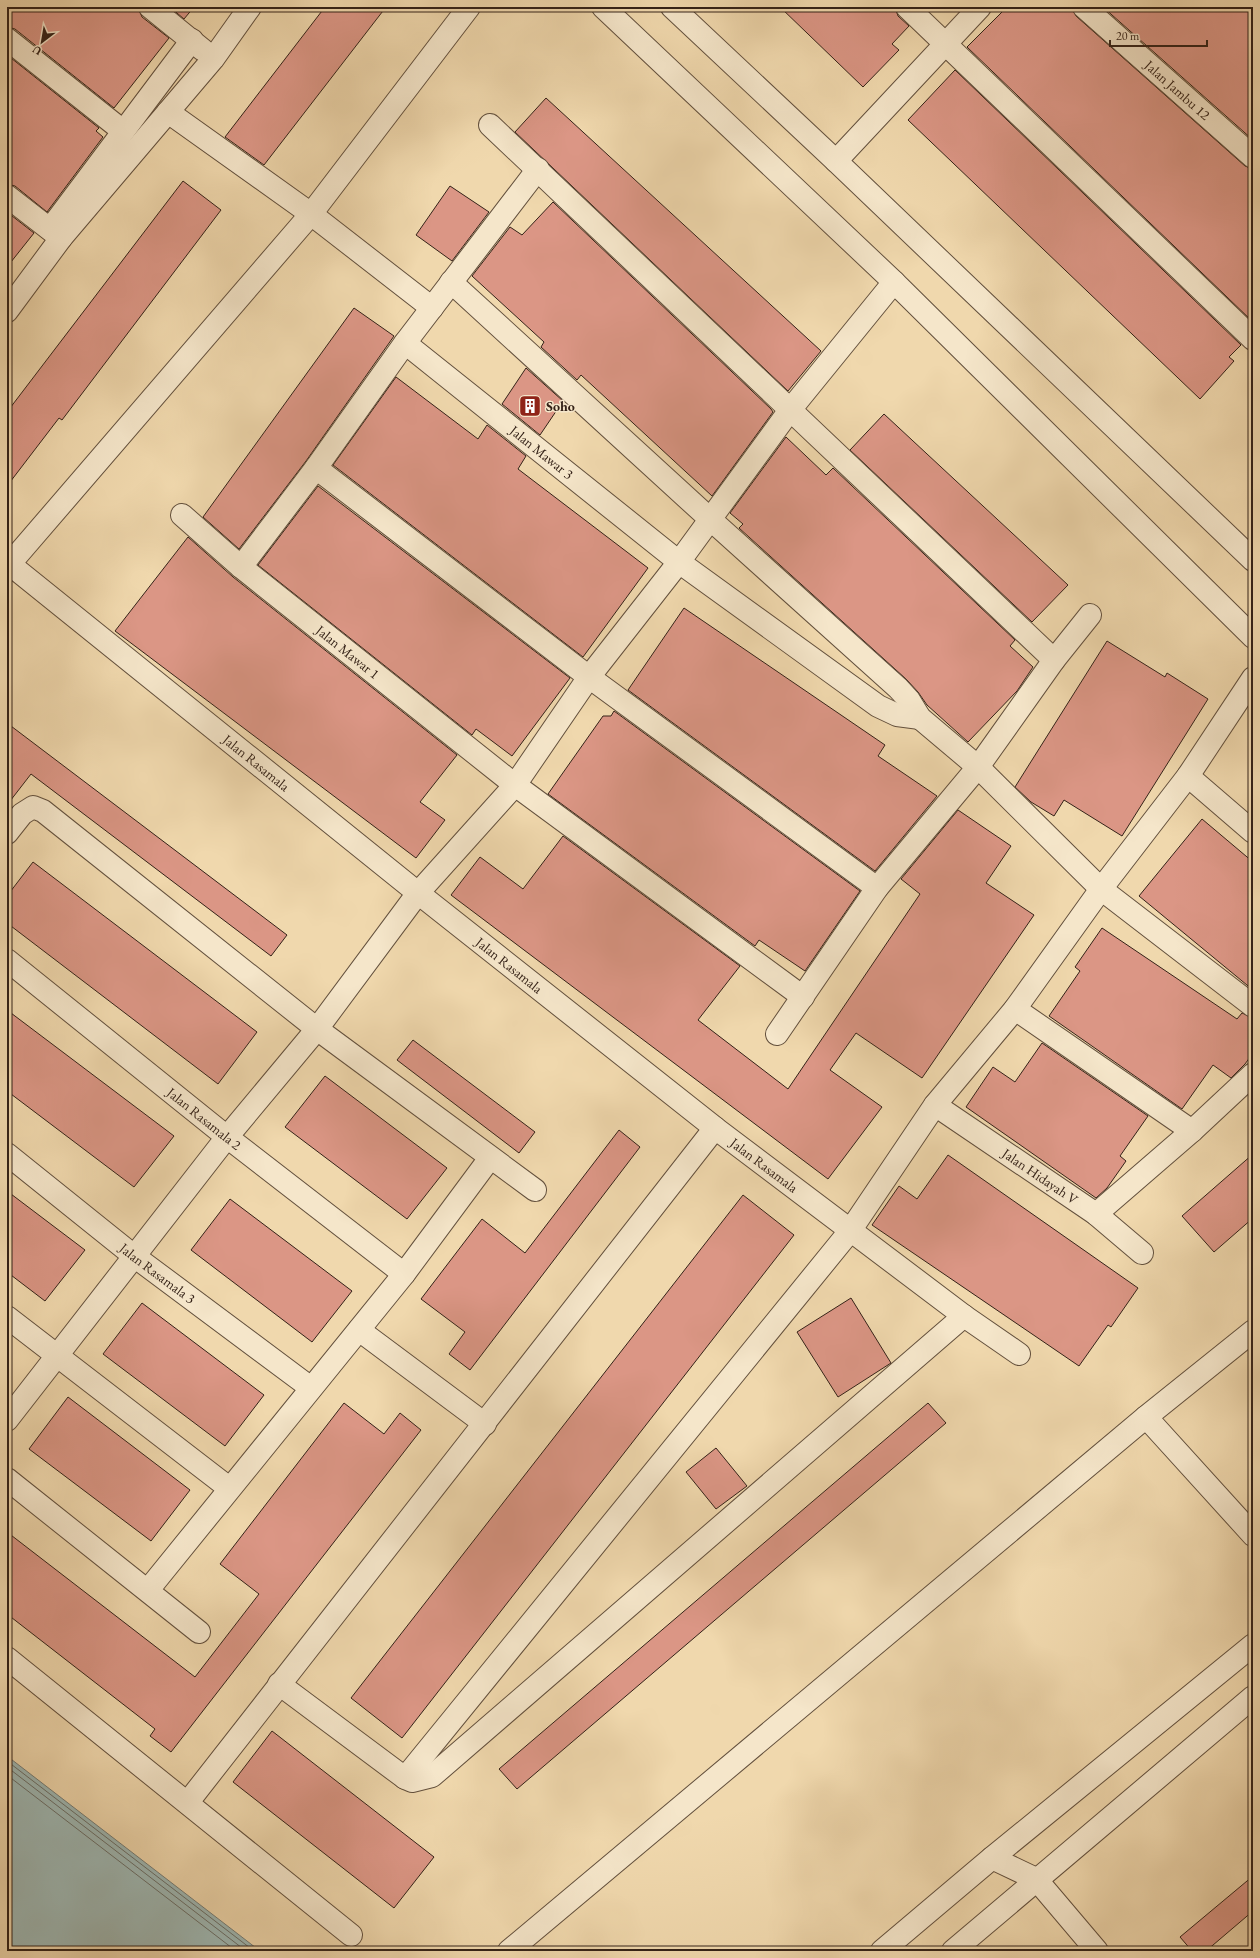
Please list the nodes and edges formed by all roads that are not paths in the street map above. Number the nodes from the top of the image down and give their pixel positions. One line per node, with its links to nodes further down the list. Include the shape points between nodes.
1 (150, 7): 10 (street)
2 (250, 7): 12 (street)
3 (469, 7): 20 (street)
4 (603, 7): 23 (street)
5 (672, 7): 17 (street)
6 (907, 7): 11 (street)
7 (980, 7): 11 (street)
8 (1084, 7): 16 (street, Jalan Jambu 12)
9 (7, 38): 15 (street)
10 (192, 40): 12 (street); 15 (street)
11 (946, 43): 17 (street); 26 (street)
12 (213, 59): 13 (street)
13 (168, 112): 20 (street); 21 (street)
14 (490, 125): 18 (street)
15 (123, 131): 21 (street)
16 (1253, 157)
17 (836, 160): 32 (street)
18 (538, 169): 22 (street); 28 (street)
19 (7, 196): 21 (street)
20 (311, 214): 24 (street); 34 (street)
21 (55, 234): 25 (street)
22 (451, 282): 24 (street); 31 (street)
23 (894, 282): 28 (street); 37 (street)
24 (432, 308): 27 (street)
25 (7, 312)
26 (1253, 339)
27 (405, 343): 29 (street); 33 (street, Jalan Mawar 3)
28 (790, 410): 31 (street); 38 (street)
29 (316, 468): 35 (street); 39 (street)
30 (182, 515): 35 (street, Jalan Mawar 1)
31 (710, 520): 33 (street); 41 (street, via 898,688)
32 (1253, 560)
33 (679, 562): 39 (street); 41 (street, Jalan Mawar 3, via 878,706 897,715)
34 (8, 565): 49 (street, Jalan Rasamala)
35 (240, 567): 44 (street, Jalan Mawar 1)
36 (1090, 616): 38 (street)
37 (1253, 637)
38 (1054, 660): 42 (street)
39 (589, 677): 44 (street); 47 (street)
40 (1253, 678): 43 (street)
41 (920, 718): 42 (street)
42 (978, 767): 47 (street); 48 (street)
43 (1188, 776): 45 (street); 48 (street)
44 (515, 786): 49 (street); 51 (street, Jalan Mawar 1)
45 (1253, 832)
46 (7, 833): 54 (street, via 22,814 33,807 43,811)
47 (877, 888): 51 (street)
48 (1101, 889): 52 (street); 53 (street)
49 (418, 893): 54 (street); 58 (street, Jalan Rasamala)
50 (7, 960): 60 (street, Jalan Rasamala 2)
51 (803, 997): 55 (street)
52 (1253, 1006)
53 (1015, 1009): 57 (street); 59 (street)
54 (317, 1029): 60 (street); 62 (street)
55 (777, 1034)
56 (1253, 1074): 59 (street)
57 (935, 1105): 64 (street, Jalan Hidayah V); 65 (street)
58 (715, 1128): 65 (street, Jalan Rasamala); 78 (street)
59 (1192, 1131): 64 (street)
60 (226, 1137): 67 (street); 68 (street, Jalan Rasamala 2)
61 (7, 1154): 67 (street, Jalan Rasamala 3)
62 (490, 1158): 63 (street); 68 (street)
63 (535, 1190)
64 (1096, 1214): 66 (street, Jalan Hidayah V)
65 (850, 1231): 69 (street, Jalan Rasamala); 88 (street)
66 (1142, 1253)
67 (134, 1256): 74 (street); 75 (street, Jalan Rasamala 3)
68 (404, 1274): 71 (street)
69 (964, 1316): 73 (street, Jalan Rasamala); 88 (street, via 432,1776 412,1781)
70 (7, 1317): 74 (street)
71 (359, 1330): 75 (street); 78 (street)
72 (1253, 1331): 76 (street)
73 (1019, 1354)
74 (56, 1355): 77 (street); 80 (street)
75 (311, 1388): 80 (street)
76 (1146, 1417): 81 (street); 93 (street)
77 (7, 1420)
78 (485, 1424): 86 (street)
79 (7, 1479): 82 (street)
80 (229, 1488): 82 (street)
81 (1253, 1535)
82 (148, 1590): 83 (street)
83 (199, 1632)
84 (1253, 1645): 90 (street)
85 (7, 1658): 89 (street)
86 (279, 1684): 88 (street); 89 (street)
87 (1253, 1697): 91 (street)
88 (405, 1778)
89 (188, 1802): 92 (street)
90 (992, 1858): 91 (street); 94 (street)
91 (1036, 1880): 95 (street); 96 (street)
92 (351, 1934)
93 (509, 1951)
94 (882, 1951)
95 (953, 1951)
96 (1097, 1951)

